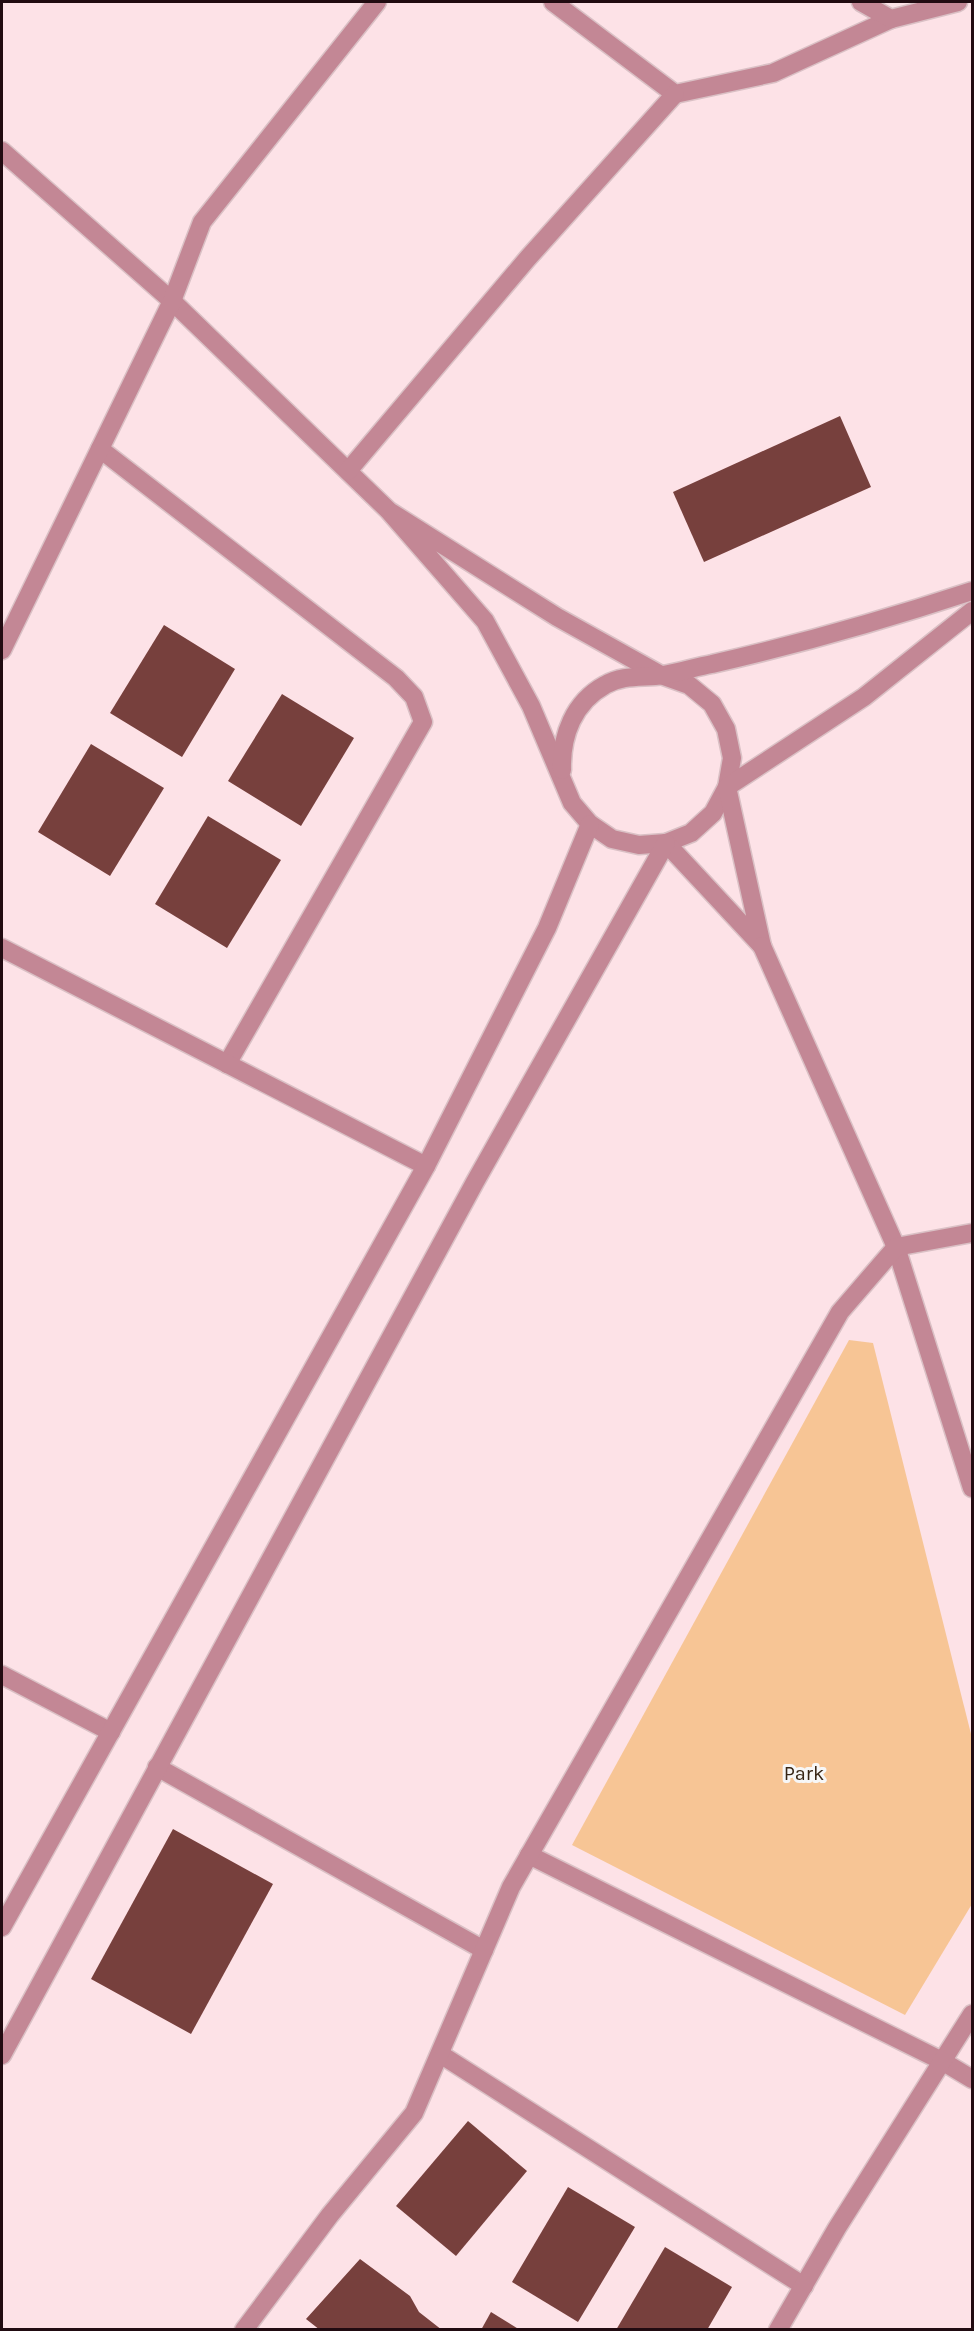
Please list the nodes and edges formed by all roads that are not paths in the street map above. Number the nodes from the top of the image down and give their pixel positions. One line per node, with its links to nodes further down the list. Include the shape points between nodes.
1 (377, 2): 8 (street, via 202,222)
2 (553, 2): 6 (street)
3 (861, 2): 5 (street)
4 (958, 2): 5 (street)
5 (891, 19): 6 (street, via 773,73)
6 (675, 94): 10 (street, via 528,258)
7 (2, 152): 8 (street)
8 (172, 301): 9 (street); 10 (street)
9 (100, 449): 14 (street); 22 (street, via 396,678 414,697 423,722)
10 (348, 471): 11 (street)
11 (389, 511): 15 (street, via 557,617); 16 (street, via 485,621 531,706)
12 (972, 591): 15 (street, via 871,624)
13 (972, 611): 17 (street, via 864,697)
14 (2, 650)
15 (661, 675): 16 (street, via 632,675 606,684 584,701 567,732); 17 (street, via 689,685 712,704 726,729 732,758)
16 (562, 777): 18 (street, via 572,803)
17 (728, 788): 19 (street, via 713,813 691,833); 20 (street)
18 (590, 824): 19 (street, via 612,838 639,845); 23 (street, via 547,928)
19 (666, 843): 20 (street); 29 (street, via 469,1193)
20 (762, 946): 25 (street)
21 (2, 948): 22 (street)
22 (227, 1064): 23 (street)
23 (426, 1166): 28 (street)
24 (972, 1233): 25 (street)
25 (896, 1247): 26 (street); 30 (street, via 840,1312)
26 (972, 1488)
27 (2, 1675): 28 (street)
28 (111, 1732): 31 (street)
29 (158, 1767): 32 (street); 35 (street)
30 (530, 1855): 32 (street, via 511,1887); 36 (street)
31 (2, 1927)
32 (484, 1950): 34 (street)
33 (972, 2013): 36 (street)
34 (440, 2054): 38 (street); 39 (street, via 414,2113 330,2215)
35 (2, 2055)
36 (942, 2061): 37 (street); 38 (street)
37 (972, 2079)
38 (804, 2286): 40 (street)
39 (249, 2328)
40 (778, 2330)

